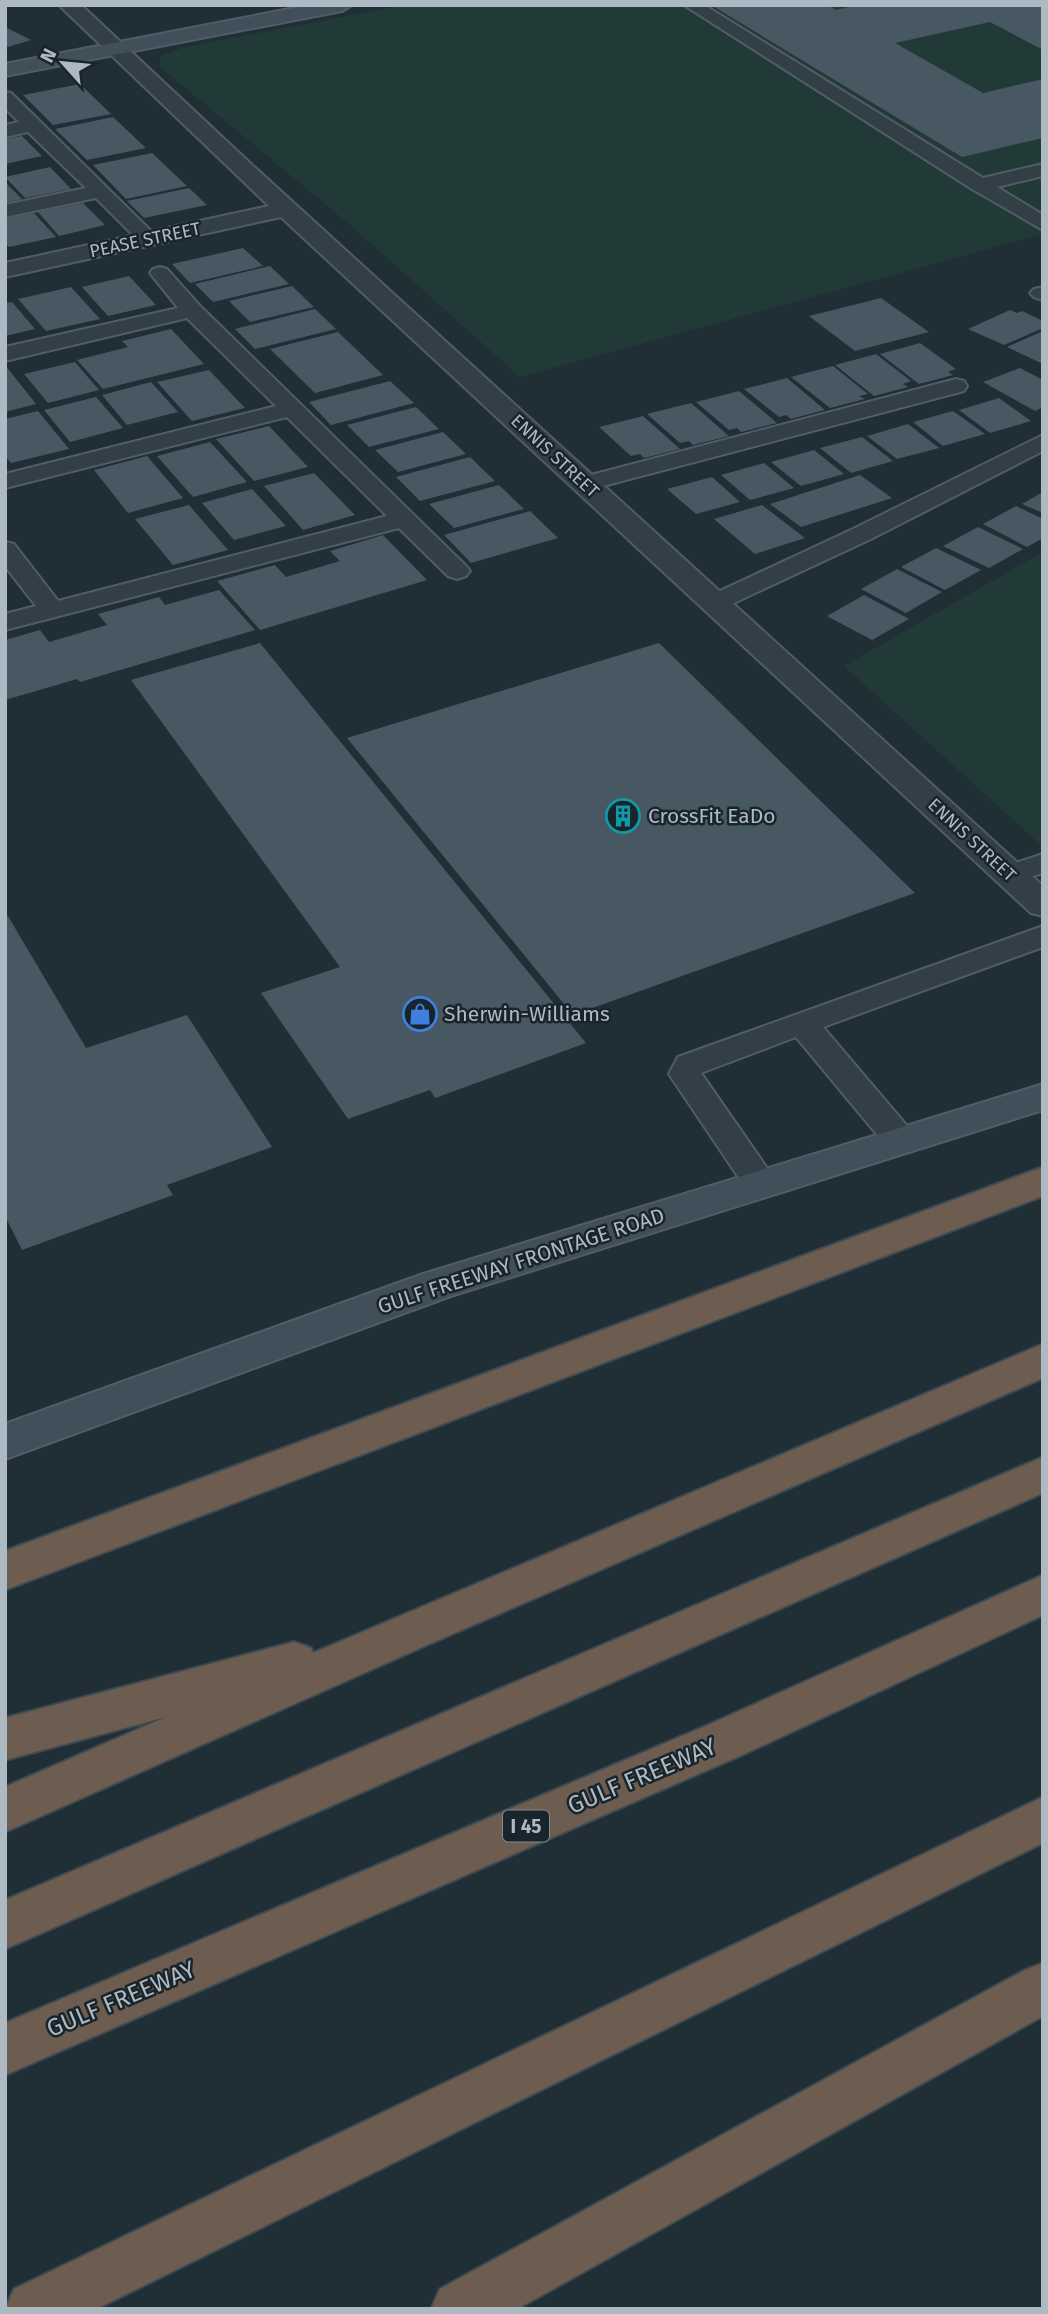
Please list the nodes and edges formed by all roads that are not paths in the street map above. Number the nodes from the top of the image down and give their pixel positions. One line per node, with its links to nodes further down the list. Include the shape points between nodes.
1 (69, 5): 4 (street, ENNIS STREET)
2 (342, 5): 4 (main road)
3 (692, 5): 10 (lane)
4 (117, 49): 5 (main road); 12 (street, ENNIS STREET)
5 (5, 70)
6 (5, 97): 7 (lane)
7 (32, 125): 8 (lane); 11 (lane)
8 (5, 131)
9 (1043, 170): 10 (lane)
10 (979, 185): 14 (lane)
11 (100, 191): 13 (lane); 15 (lane)
12 (286, 209): 15 (street, PEASE STREET); 24 (street, ENNIS STREET)
13 (5, 211)
14 (1043, 224)
15 (148, 239): 16 (street, PEASE STREET)
16 (5, 270)
17 (160, 273): 18 (lane)
18 (192, 311): 19 (lane); 21 (lane)
19 (5, 354)
20 (956, 386): 24 (lane)
21 (291, 409): 23 (lane); 25 (lane)
22 (1043, 442): 28 (lane)
23 (5, 481)
24 (584, 484): 28 (street, ENNIS STREET)
25 (404, 519): 27 (lane); 29 (lane)
26 (5, 549): 29 (lane)
27 (457, 571)
28 (714, 603): 32 (street, ENNIS STREET)
29 (52, 610): 30 (lane)
30 (5, 622)
31 (1043, 863): 32 (lane)
32 (1010, 874): 33 (street, ENNIS STREET)
33 (1043, 905)
34 (1043, 936): 35 (lane)
35 (802, 1023): 37 (lane); 39 (lane, via 689,1065 685,1074)
36 (1043, 1097): 37 (main road, GULF FREEWAY FRONTAGE ROAD)
37 (901, 1141): 39 (main road, GULF FREEWAY FRONTAGE ROAD)
38 (1043, 1181): 43 (highway)
39 (761, 1184): 41 (main road, GULF FREEWAY FRONTAGE ROAD, via 437,1285)
40 (1043, 1360): 45 (highway)
41 (5, 1442)
42 (1043, 1474): 49 (highway)
43 (5, 1572)
44 (1043, 1594): 51 (highway, GULF FREEWAY / I 45, via 725,1740)
45 (411, 1631): 46 (highway); 47 (highway)
46 (5, 1739)
47 (5, 1810)
48 (1043, 1819): 52 (highway)
49 (5, 1926)
50 (1043, 1988): 53 (highway)
51 (5, 2049)
52 (34, 2309)
53 (460, 2309)

